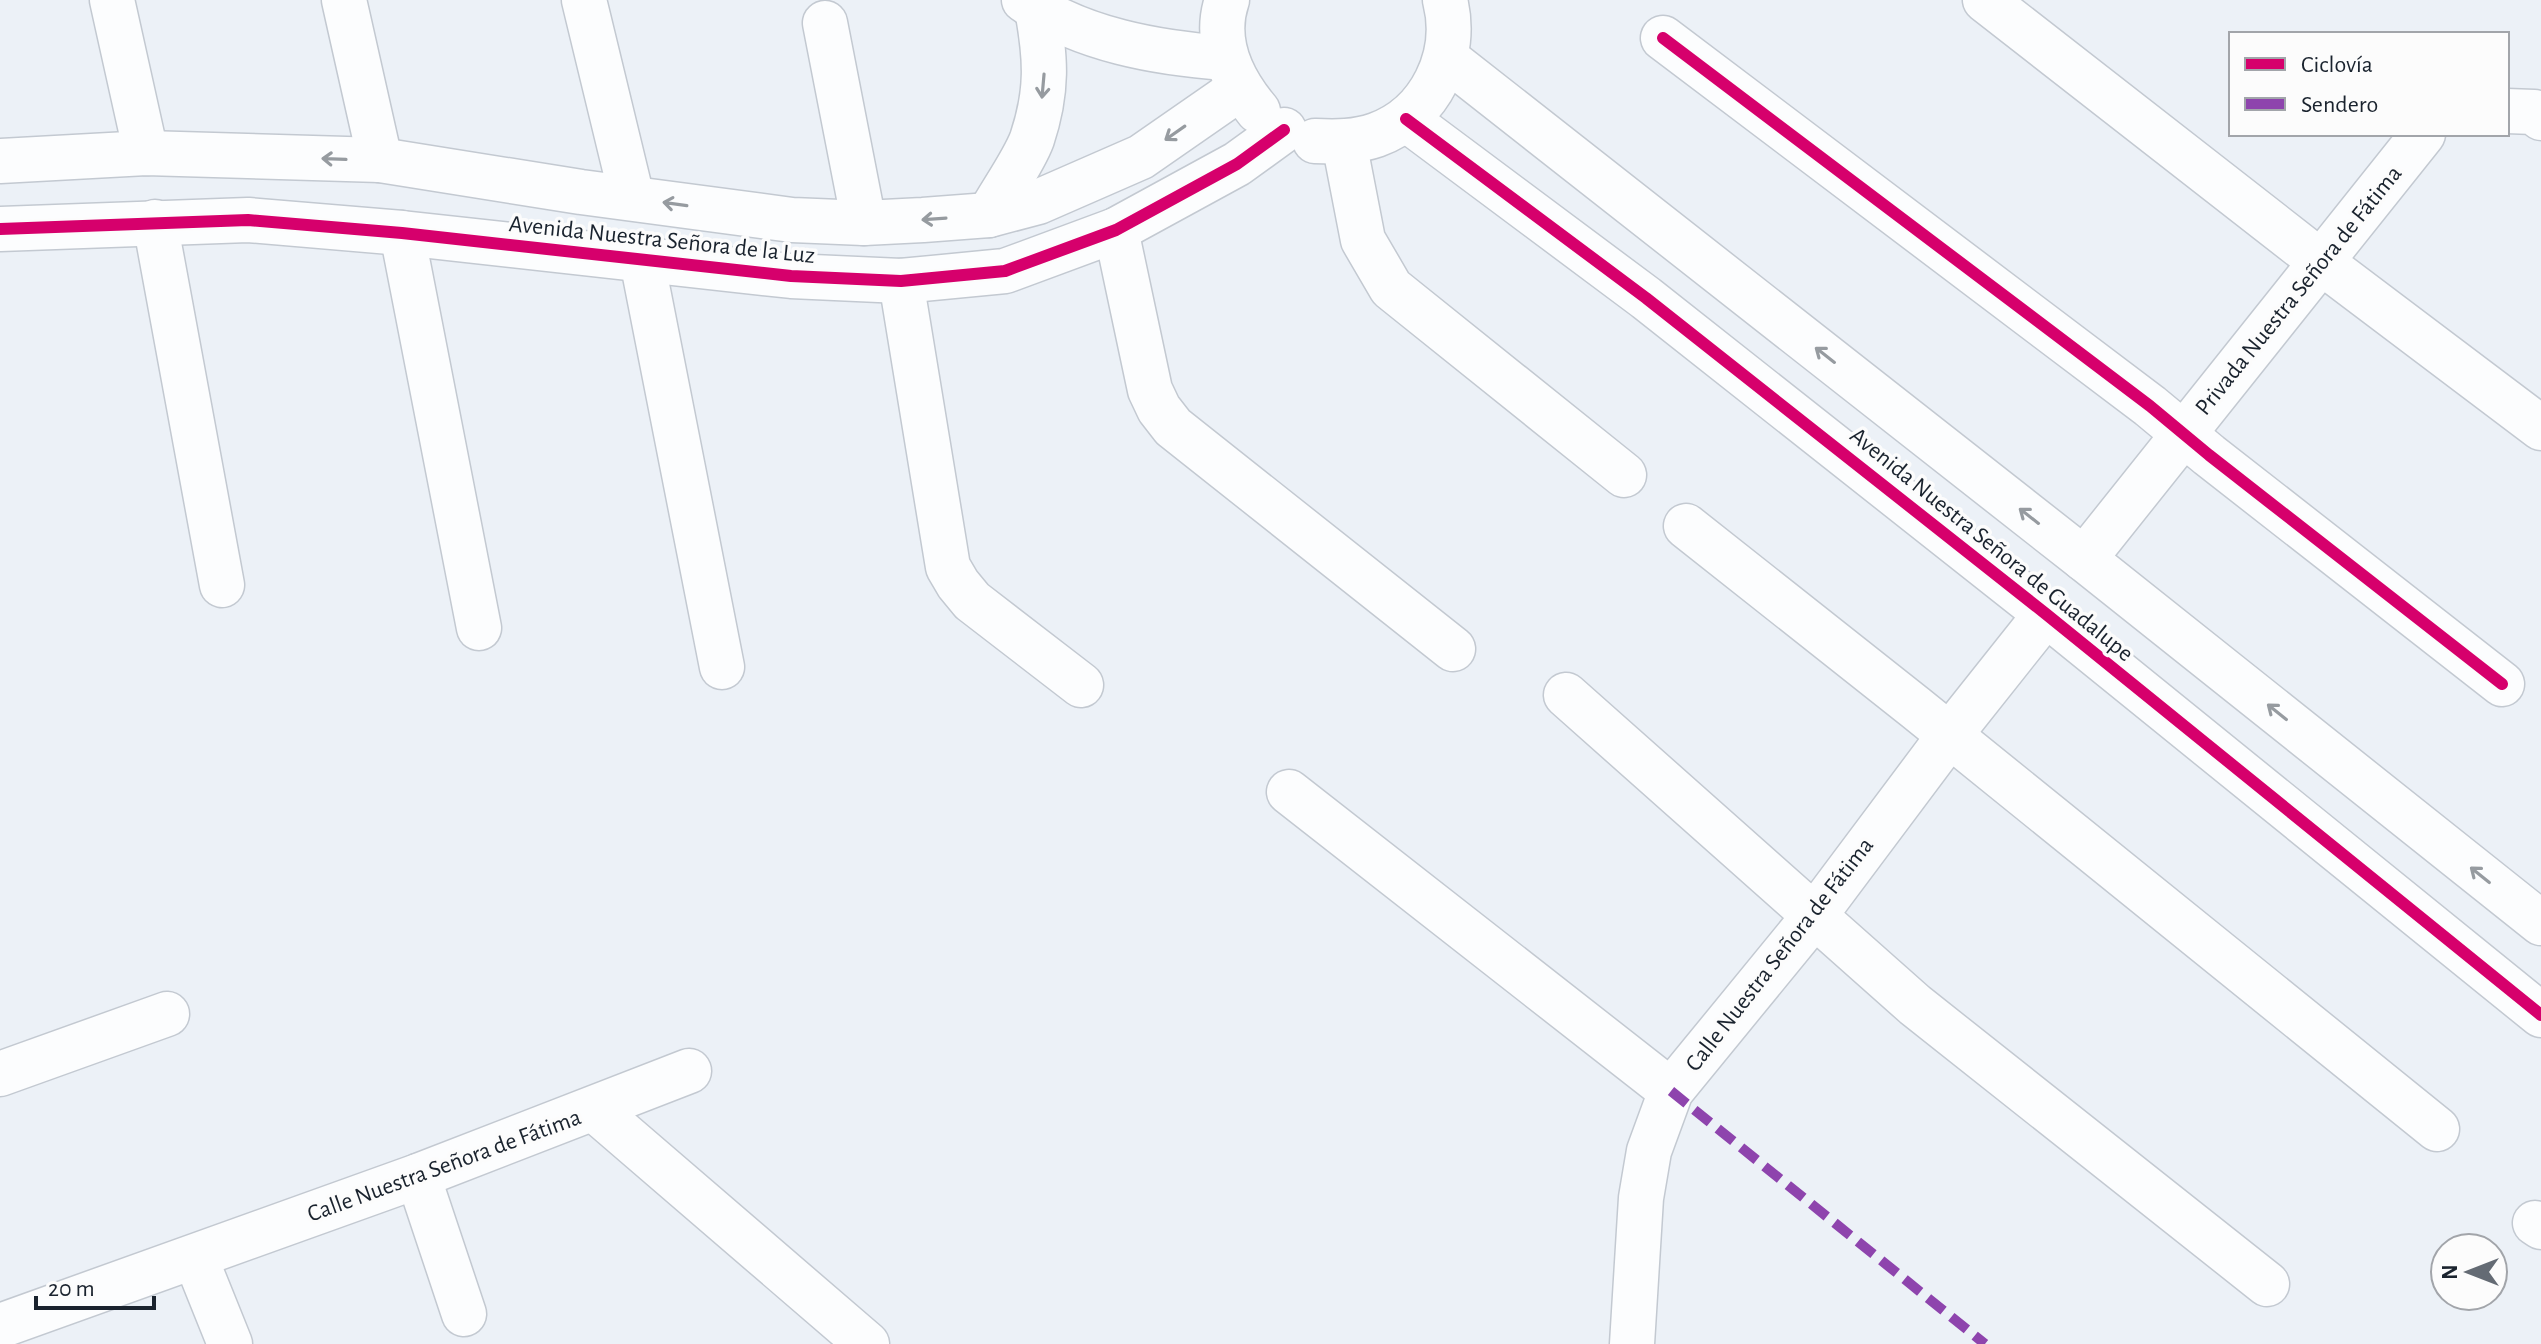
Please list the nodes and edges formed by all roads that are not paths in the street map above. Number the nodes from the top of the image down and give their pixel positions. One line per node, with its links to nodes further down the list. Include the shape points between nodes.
1 (112, 0): 18 (street)
2 (344, 0): 19 (street)
3 (584, 0): 21 (street)
4 (1445, 0): 10 (street, via 1450,19)
5 (1985, 0): 29 (street)
6 (1221, 2): 11 (street)
7 (1030, 4): 11 (street, via 1107,39); 22 (street, one-way to 22, via 1045,53 1044,91 1031,141)
8 (825, 23): 24 (street)
9 (1663, 38): 32 (street)
10 (1446, 58): 14 (street, via 1431,91); 35 (street, Avenida Nuestra Señora de Guadalupe, one-way to 10)
11 (1232, 74): 15 (street, via 1259,112); 22 (street, Avenida Nuestra Señora de la Luz, one-way to 22, via 1141,157 1038,202)
12 (2509, 111): 13 (street, via 2534,112)
13 (2541, 118)
14 (1406, 119): 17 (street, via 1376,135); 37 (street, Avenida Nuestra Señora de Guadalupe, via 1646,298)
15 (1284, 130): 17 (street, via 1313,141); 26 (street, Avenida Nuestra Señora de la Luz, via 1237,164)
16 (2421, 136): 29 (street, Privada Nuestra Señora de Fátima)
17 (1344, 142): 33 (street, via 1363,240 1391,288)
18 (146, 153): 19 (street, Avenida Nuestra Señora de la Luz, one-way to 18); 20 (street, Avenida Nuestra Señora de la Luz)
19 (380, 160): 21 (street, Avenida Nuestra Señora de la Luz)
20 (0, 161)
21 (632, 198): 24 (street, Avenida Nuestra Señora de la Luz, one-way to 21, via 792,220)
22 (989, 215): 24 (street, Avenida Nuestra Señora de la Luz, one-way to 24)
23 (155, 222): 25 (street, Avenida Nuestra Señora de la Luz); 27 (street, Avenida Nuestra Señora de la Luz, via 248,220); 36 (street)
24 (864, 223)
25 (0, 229)
26 (1116, 230): 30 (street, Avenida Nuestra Señora de la Luz, via 1005,271); 39 (street, via 1150,390 1173,427)
27 (402, 233): 28 (street, Avenida Nuestra Señora de la Luz); 38 (street)
28 (642, 260): 30 (street, Avenida Nuestra Señora de la Luz); 40 (street)
29 (2321, 262): 31 (street); 32 (street, Privada Nuestra Señora de Fátima)
30 (901, 281): 42 (street, via 948,567 972,601)
31 (2541, 428)
32 (2183, 434): 35 (street, Privada Nuestra Señora de Fátima); 41 (street)
33 (1624, 475)
34 (1686, 526): 44 (street)
35 (2084, 559): 47 (street, Avenida Nuestra Señora de Guadalupe, one-way to 35)
36 (222, 585)
37 (2046, 614): 44 (street, Calle Nuestra Señora de Fátima); 49 (street, Avenida Nuestra Señora de Guadalupe)
38 (479, 628)
39 (1453, 649)
40 (722, 667)
41 (2502, 684)
42 (1081, 685)
43 (1566, 695): 46 (street)
44 (1949, 736): 46 (street, Calle Nuestra Señora de Fátima); 54 (street)
45 (1289, 792): 52 (street)
46 (1815, 915): 52 (street, Calle Nuestra Señora de Fátima); 57 (street, via 1915,1005)
47 (2541, 923)
48 (167, 1014): 51 (street)
49 (2541, 1015)
50 (689, 1071): 53 (street)
51 (0, 1074)
52 (1671, 1091): 62 (street, Calle Nuestra Señora de Fátima, via 1649,1151 1641,1198)
53 (594, 1109): 55 (street, Calle Nuestra Señora de Fátima); 61 (street, Calle Nuestra Señora de Fátima)
54 (2437, 1129)
55 (418, 1176): 56 (street, Calle Nuestra Señora de Fátima); 58 (street)
56 (195, 1257): 59 (street, Calle Nuestra Señora de Fátima); 60 (street)
57 (2267, 1284)
58 (464, 1314)
59 (0, 1326)
60 (230, 1344)
61 (867, 1344)
62 (1632, 1344)

